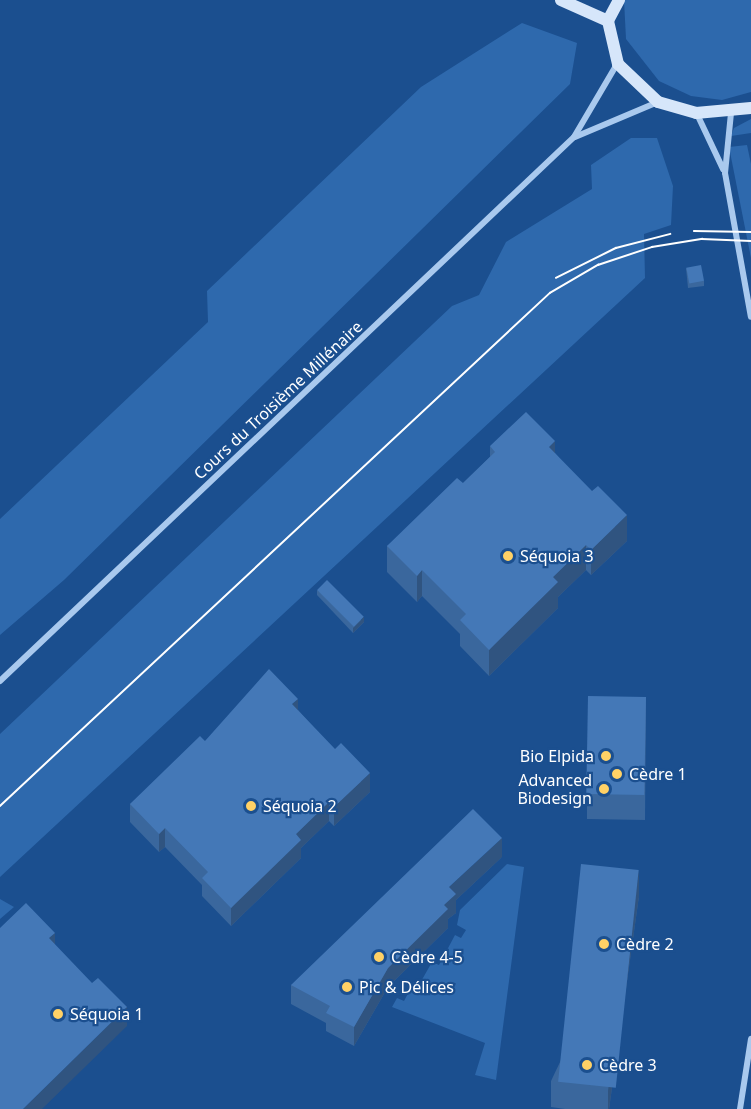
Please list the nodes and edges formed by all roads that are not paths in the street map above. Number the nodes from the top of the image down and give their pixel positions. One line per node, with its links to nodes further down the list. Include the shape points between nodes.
1 (561, 0): 3 (street)
2 (620, 0): 3 (street)
3 (608, 21): 4 (street)
4 (618, 64): 5 (street); 9 (street, Cours du Troisième Millénaire)
5 (658, 102): 7 (street); 9 (street, Cours du Troisième Millénaire)
6 (751, 108): 8 (street)
7 (696, 113): 8 (street); 10 (street)
8 (731, 113): 10 (street)
9 (574, 137): 12 (street, Cours du Troisième Millénaire)
10 (724, 173): 11 (street)
11 (751, 317)
12 (0, 681)
13 (751, 1039): 14 (street)
14 (740, 1109)

